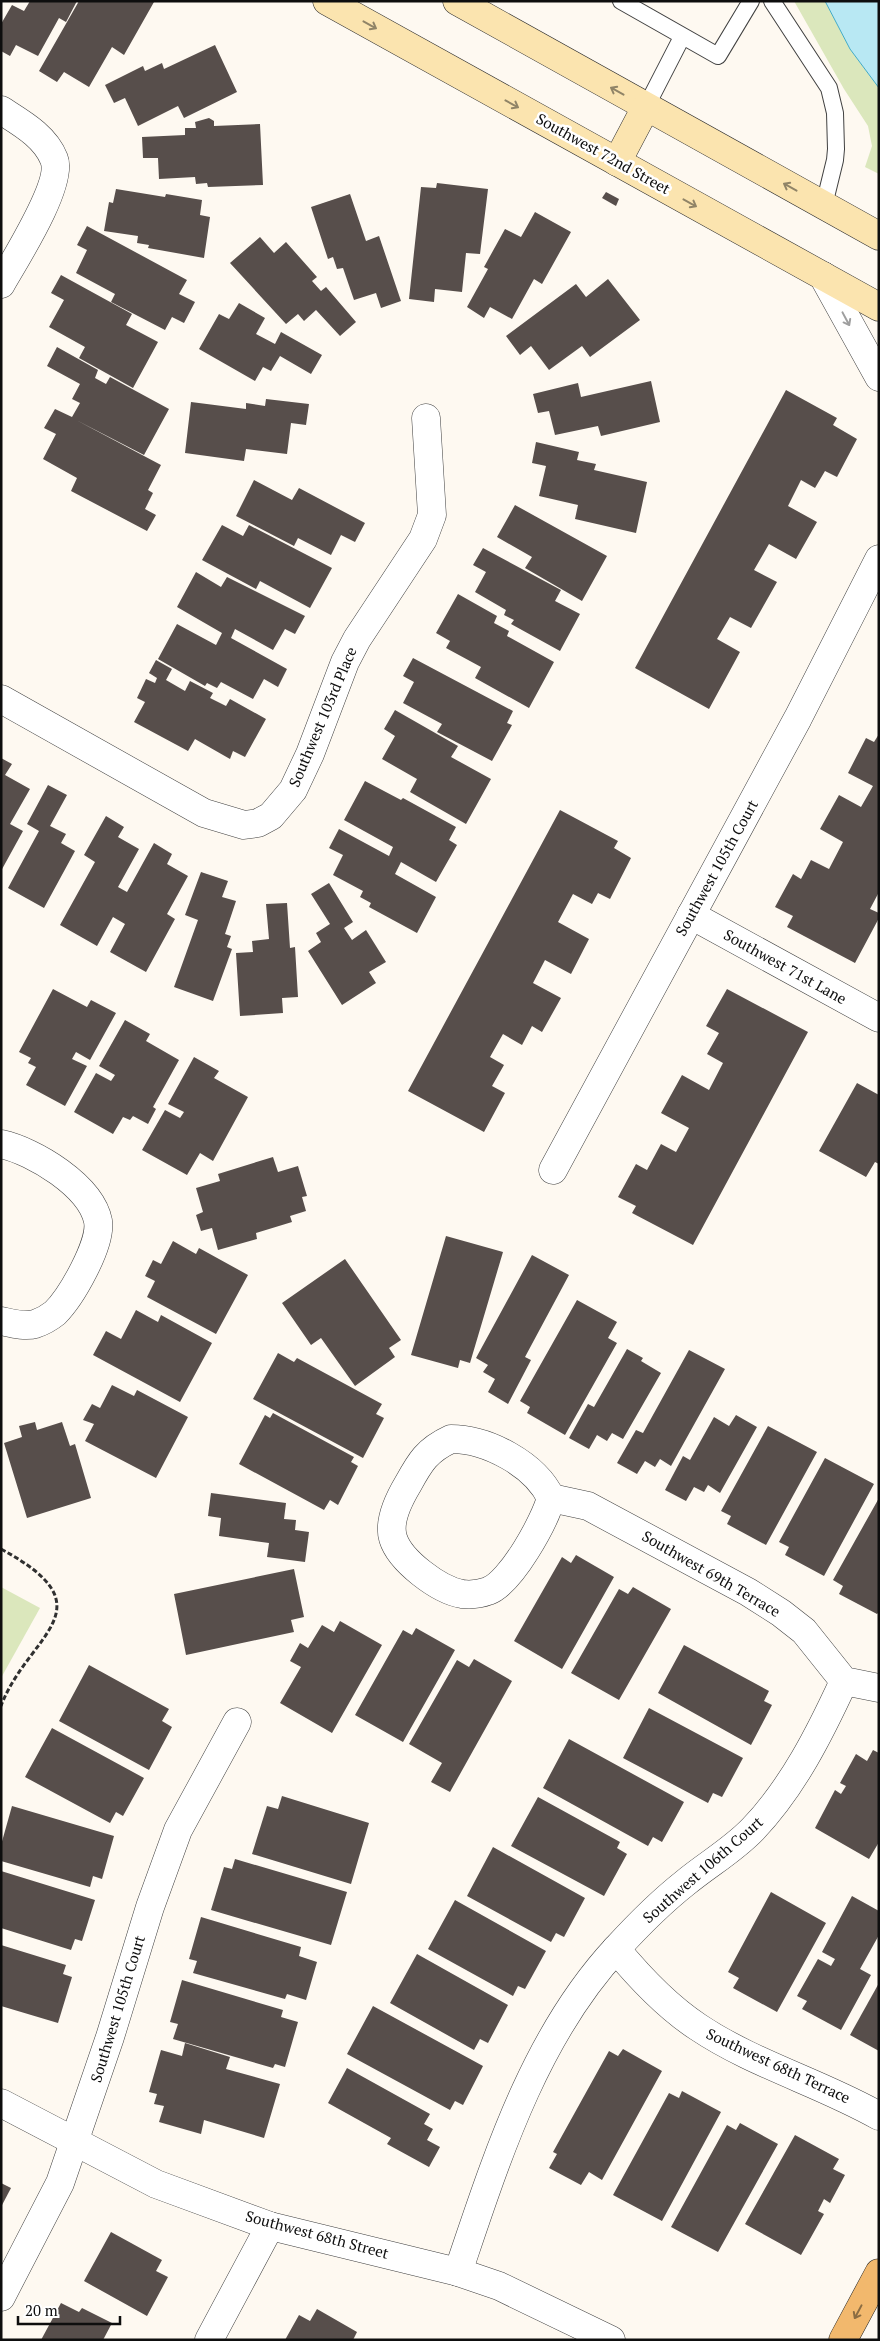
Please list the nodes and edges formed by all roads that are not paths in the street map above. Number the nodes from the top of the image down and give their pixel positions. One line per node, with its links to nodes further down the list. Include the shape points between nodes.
1 (327, 1): 9 (main road, Southwest 72nd Street, one-way to 9)
2 (457, 1): 7 (main road, one-way to 2)
3 (621, 1): 6 (lane)
4 (751, 1): 6 (lane, via 718,56)
5 (772, 1): 10 (lane, via 830,88 835,114 836,155)
6 (682, 37): 7 (lane)
7 (646, 106): 9 (main road); 10 (main road, one-way to 7)
8 (1, 110): 13 (street, via 45,143 55,161 54,180 46,202)
9 (617, 162): 12 (main road, Southwest 72nd Street, one-way to 12)
10 (824, 206): 11 (main road)
11 (879, 236)
12 (823, 276): 14 (main road, Southwest 72nd Street); 15 (street, one-way to 15)
13 (1, 284)
14 (879, 307)
15 (879, 376)
16 (426, 418): 18 (street, Southwest 103rd Place, via 432,514 423,540 357,639 293,790 271,816 258,823 244,825 204,813)
17 (878, 562): 19 (street, Southwest 105th Court)
18 (1, 699)
19 (691, 915): 20 (street, Southwest 71st Lane); 22 (street, Southwest 105th Court)
20 (879, 1018)
21 (1, 1144): 23 (street, via 18,1148 76,1184 91,1201 98,1223 88,1260 67,1298 53,1314 34,1325)
22 (553, 1170)
23 (1, 1321)
24 (551, 1498): 24 (street, via 536,1476 522,1464 481,1443 451,1439 435,1446 420,1462 397,1507 392,1524 393,1538 399,1552 412,1566 448,1590 476,1594 501,1583 541,1525); 25 (street, Southwest 69th Terrace, via 588,1506 748,1592 804,1631)
25 (844, 1681): 26 (street); 28 (street, Southwest 106th Court, via 824,1725 773,1806 729,1851 685,1883)
26 (879, 1688)
27 (237, 1722): 31 (street, Southwest 105th Court, via 175,1838)
28 (616, 1949): 30 (street, Southwest 68th Terrace, via 644,1983 698,2028 753,2057 850,2099); 33 (street, Southwest 106th Court, via 582,1992 522,2100 489,2180)
29 (1, 2103): 31 (street, Southwest 68th Street)
30 (879, 2116)
31 (74, 2143): 32 (street, Southwest 68th Street, via 156,2184); 35 (street, Southwest 105th Court, via 60,2183)
32 (270, 2226): 33 (street, Southwest 68th Street); 37 (street)
33 (458, 2272): 36 (street, Southwest 68th Street, via 499,2286)
34 (879, 2273): 38 (main road, one-way to 38)
35 (1, 2297)
36 (597, 2336)
37 (209, 2340)
38 (843, 2340)

